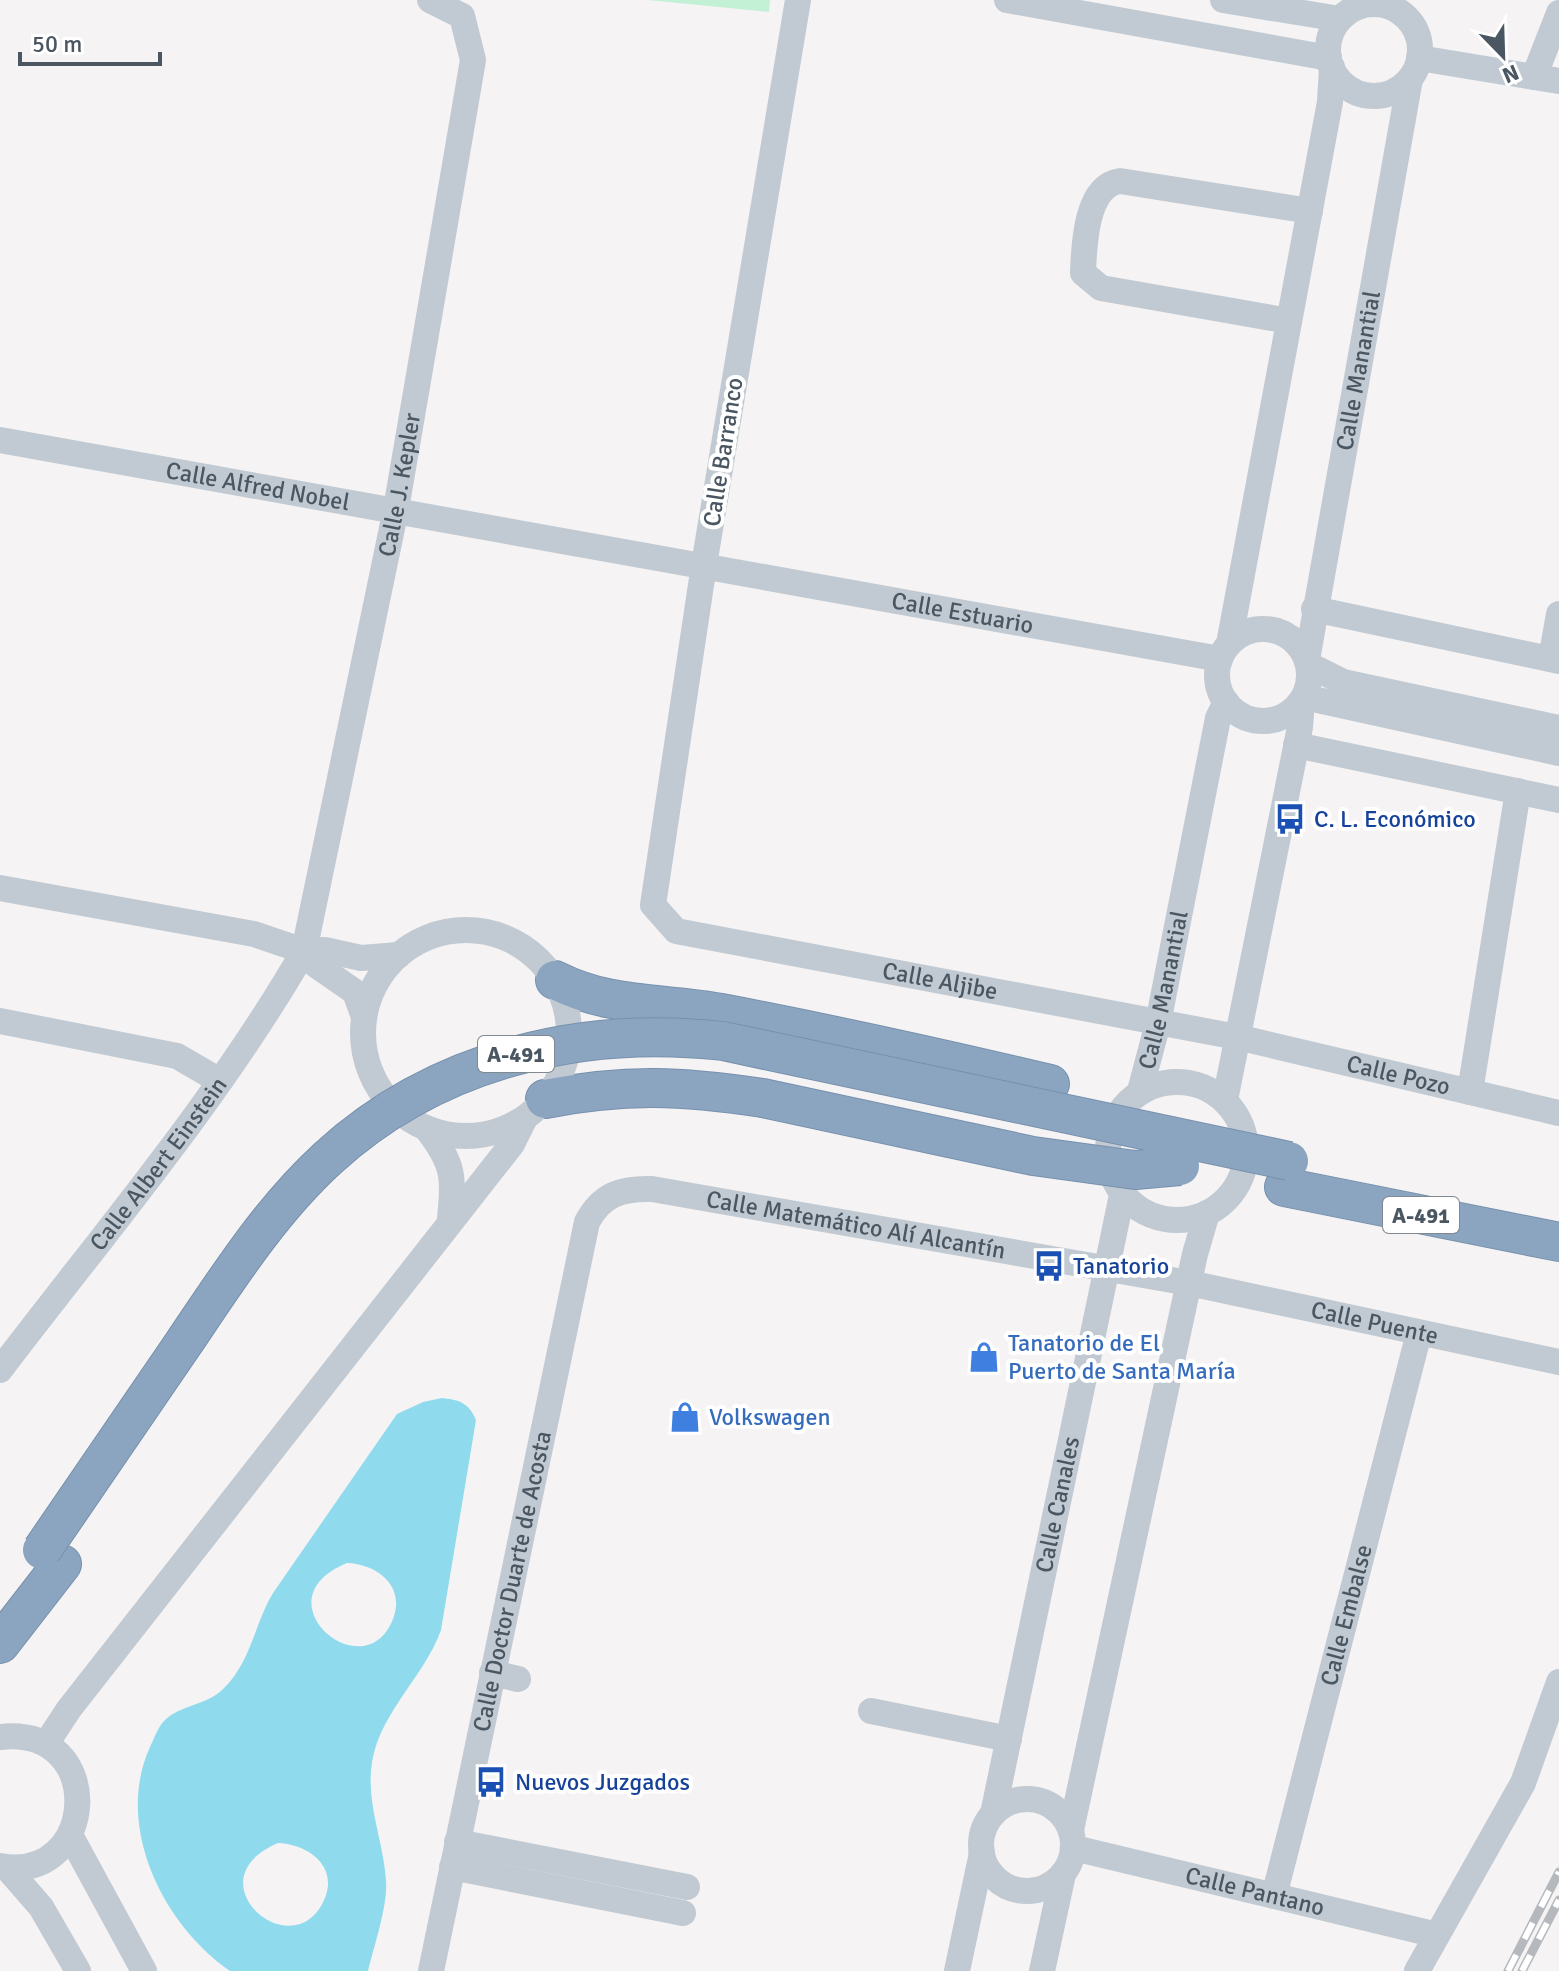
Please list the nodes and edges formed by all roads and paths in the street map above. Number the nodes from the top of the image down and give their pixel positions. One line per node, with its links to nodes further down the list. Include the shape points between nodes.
1 (430, 0): 14 (street, Calle J. Kepler, via 462,16 473,60)
2 (798, 0): 15 (street, Calle Barranco)
3 (1007, 0): 8 (street)
4 (1223, 0): 7 (street)
5 (1376, 2): 7 (street, via 1356,7); 9 (street, via 1408,18 1418,35)
6 (1559, 13): 10 (street)
7 (1340, 19): 8 (street, via 1331,35)
8 (1330, 62): 9 (street, via 1344,85 1361,94 1385,95); 11 (street, via 1330,102)
9 (1414, 68): 10 (street); 16 (street, Calle Manantial)
10 (1546, 79)
11 (1310, 211): 12 (street); 12 (street, via 1110,182 1097,194 1083,258 1083,273 1101,288)
12 (1289, 321): 18 (street)
13 (0, 440): 14 (street, Calle Alfred Nobel)
14 (396, 509): 15 (street, Calle Alfred Nobel); 30 (street, Calle J. Kepler)
15 (704, 565): 18 (street, Calle Estuario); 29 (street, Calle Barranco)
16 (1314, 609): 19 (street); 20 (street, Calle Manantial)
17 (1559, 614): 19 (street)
18 (1224, 652): 20 (street, via 1253,630 1280,632 1301,648); 22 (street, via 1217,681)
19 (1555, 660)
20 (1308, 662): 21 (street); 23 (street, via 1343,682)
21 (1303, 699): 22 (street, via 1285,716 1264,721 1242,716); 24 (street); 25 (street)
22 (1226, 702): 35 (street, Calle Manantial, via 1218,718)
23 (1559, 728)
24 (1296, 745): 26 (street); 36 (street)
25 (1559, 753)
26 (1518, 791): 27 (street); 39 (street)
27 (1559, 800)
28 (0, 888): 30 (street, via 254,934)
29 (653, 905): 35 (street, Calle Aljibe, via 676,931)
30 (304, 951): 31 (street, via 361,958); 33 (street, via 355,992); 37 (street, Calle Albert Einstein)
31 (399, 955): 32 (street, via 430,936 477,930 521,946); 33 (street, via 376,982)
32 (555, 980): 41 (street, via 567,1009 569,1041 562,1071); 44 (highway, via 612,1002 707,1011 1050,1084 1172,1121)
33 (364, 1017): 43 (street, via 368,1067 381,1093 402,1115)
34 (0, 1021): 37 (street, via 177,1056)
35 (1158, 1023): 36 (street, Calle Aljibe); 38 (street, Calle Manantial)
36 (1237, 1037): 39 (street, Calle Pozo); 40 (street)
37 (220, 1081): 56 (street, Calle Albert Einstein)
38 (1140, 1091): 40 (street, via 1184,1082); 46 (street, via 1114,1120 1108,1139 1112,1178)
39 (1470, 1092): 42 (street, Calle Pozo)
40 (1225, 1100): 48 (street, via 1244,1133 1245,1161 1236,1188)
41 (535, 1108): 43 (street, via 502,1129 478,1136); 44 (highway, bridge, via 599,1089 654,1085 763,1098 1033,1156 1135,1170); 50 (street)
42 (1559, 1113)
43 (427, 1129): 50 (street, via 447,1155 454,1178)
44 (1193, 1155): 45 (highway, A-491); 57 (highway, A-491, via 1022,1129 707,1064 603,1062 501,1084 443,1109 384,1144 309,1212)
45 (1286, 1174): 49 (highway, A-491); 51 (highway, A-491)
46 (1122, 1195): 48 (street, via 1152,1217 1190,1219); 52 (street, Calle Canales)
47 (606, 1198): 52 (street, Calle Matemático Alí Alcantín, via 633,1188 652,1189); 69 (street, Calle Doctor Duarte de Acosta, via 587,1222 539,1515 497,1711)
48 (1207, 1213): 53 (street)
49 (1559, 1217)
50 (450, 1219): 64 (street)
51 (1559, 1242)
52 (1107, 1267): 53 (street, Calle Matemático Alí Alcantín); 63 (street, Calle Canales)
53 (1189, 1283): 54 (street, Calle Puente); 67 (street)
54 (1419, 1333): 55 (street, Calle Puente); 72 (street, Calle Embalse)
55 (1559, 1362)
56 (0, 1370)
57 (52, 1557): 58 (highway, A-491); 59 (highway, A-491)
58 (0, 1602)
59 (0, 1644)
60 (1559, 1682): 74 (street, via 1523,1783)
61 (871, 1711): 63 (street)
62 (0, 1737): 64 (street, via 25,1736)
63 (1009, 1739): 65 (street, Calle Canales)
64 (46, 1744): 66 (street, via 75,1778 79,1797)
65 (993, 1814): 67 (street, via 1009,1802 1040,1800 1061,1813); 68 (street, via 984,1830)
66 (70, 1835): 70 (street, via 43,1860); 76 (street)
67 (1072, 1839): 71 (street); 72 (street, Calle Pantano)
68 (982, 1853): 71 (street, via 990,1872 1014,1889 1038,1890); 78 (street)
69 (455, 1855): 73 (street); 77 (street, Calle Doctor Duarte de Acosta)
70 (3, 1867): 75 (street, via 41,1907)
71 (1063, 1874): 79 (street)
72 (1274, 1896): 74 (street, Calle Pantano)
73 (685, 1900)
74 (1437, 1935): 80 (street)
75 (78, 1971)
76 (144, 1971)
77 (431, 1971)
78 (957, 1971)
79 (1042, 1971)
80 (1417, 1971)

